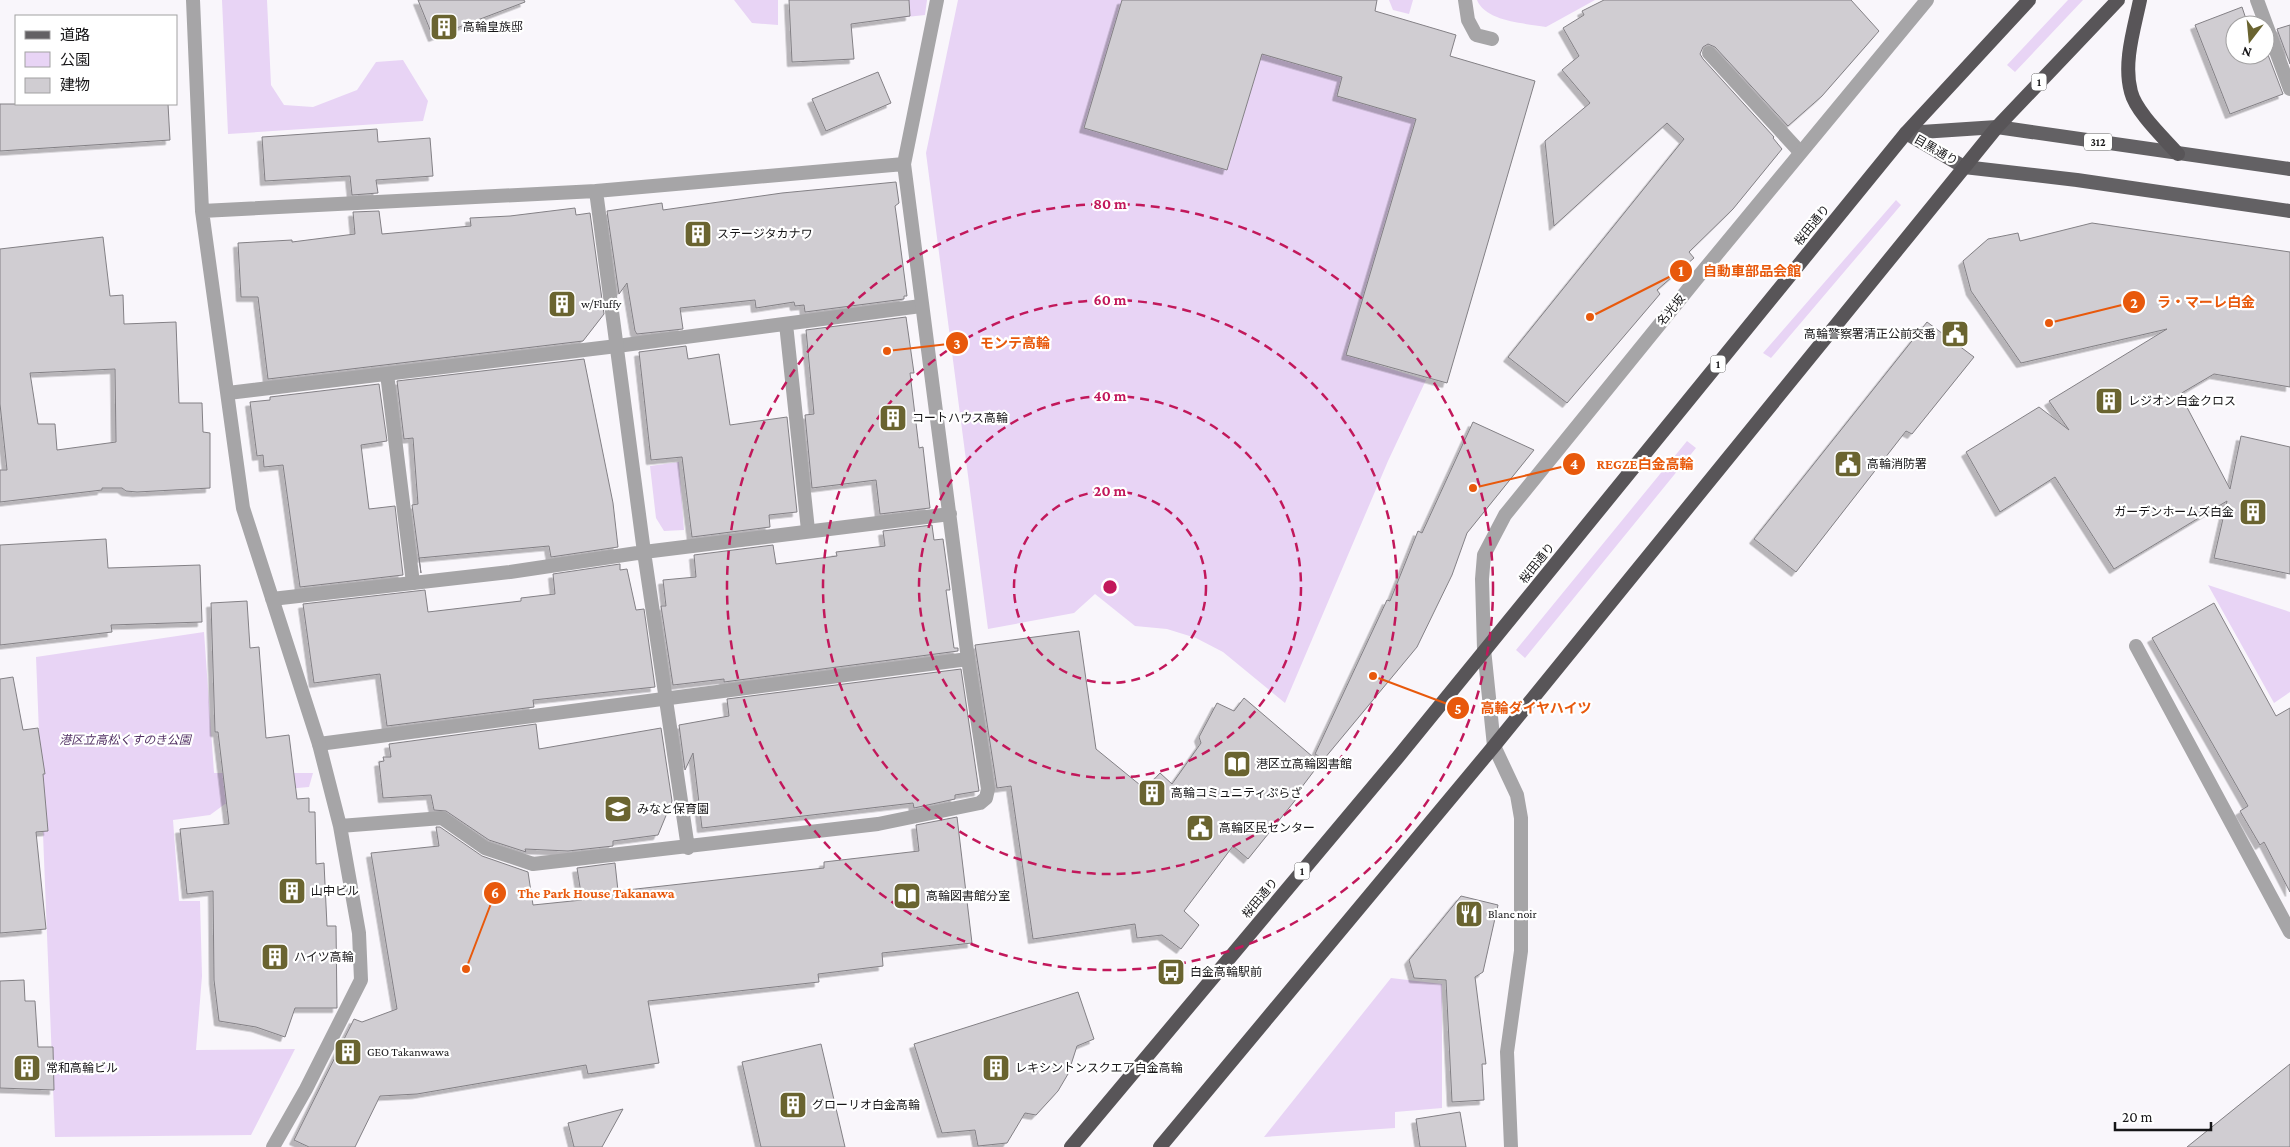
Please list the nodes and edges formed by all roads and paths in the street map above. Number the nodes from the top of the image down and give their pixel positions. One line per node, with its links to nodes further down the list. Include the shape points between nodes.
1 (193, 0): 20 (street)
2 (937, 0): 16 (street)
3 (1465, 0): 9 (street, via 1468,20 1476,34)
4 (1927, 0): 14 (street, 名光坂)
5 (2029, 0): 13 (highway, 桜田通り / 1)
6 (2118, 0): 12 (highway, 1)
7 (2140, 0): 15 (highway, via 2129,62 2131,93 2144,114)
8 (2257, 0): 11 (street)
9 (1492, 39)
10 (1709, 53): 14 (street)
11 (2290, 89)
12 (1997, 126): 13 (main road, 目黒通り / 312); 15 (main road, 目黒通り / 312); 17 (highway, 1)
13 (1906, 133): 17 (main road, 目黒通り); 33 (highway, 桜田通り / 1)
14 (1800, 152): 33 (street, 名光坂, via 1505,516 1484,555)
15 (2178, 154): 18 (main road, 目黒通り / 312)
16 (904, 164): 19 (street); 22 (street)
17 (1964, 167): 21 (main road, 目黒通り); 37 (highway, 1)
18 (2290, 170)
19 (596, 191): 20 (street); 24 (street)
20 (202, 211): 26 (street)
21 (2290, 211)
22 (921, 306): 23 (street); 27 (street)
23 (786, 324): 24 (street); 28 (street)
24 (617, 346): 25 (street); 29 (street)
25 (387, 374): 26 (street); 30 (street)
26 (228, 393): 31 (street, via 243,508)
27 (950, 514): 28 (street); 34 (street)
28 (808, 530): 29 (street)
29 (644, 552): 30 (street); 35 (street)
30 (413, 583): 31 (street)
31 (272, 600): 36 (street)
32 (2136, 646): 40 (street)
33 (1484, 649): 37 (street, 名光坂); 42 (highway, 桜田通り / 1, via 1398,757)
34 (968, 659): 35 (street); 39 (street, via 988,789 986,798 980,803 878,824)
35 (666, 700): 36 (street); 39 (street)
36 (319, 744): 38 (street)
37 (1494, 746): 43 (highway, 1); 44 (street, 名光坂, via 1517,795 1521,818 1522,951 1507,1052)
38 (340, 826): 39 (street, via 442,818 485,848 533,864); 41 (street, via 359,933 361,980 306,1090)
39 (688, 848)
40 (2290, 932)
41 (273, 1147)
42 (1071, 1147)
43 (1160, 1147)
44 (1511, 1147)

